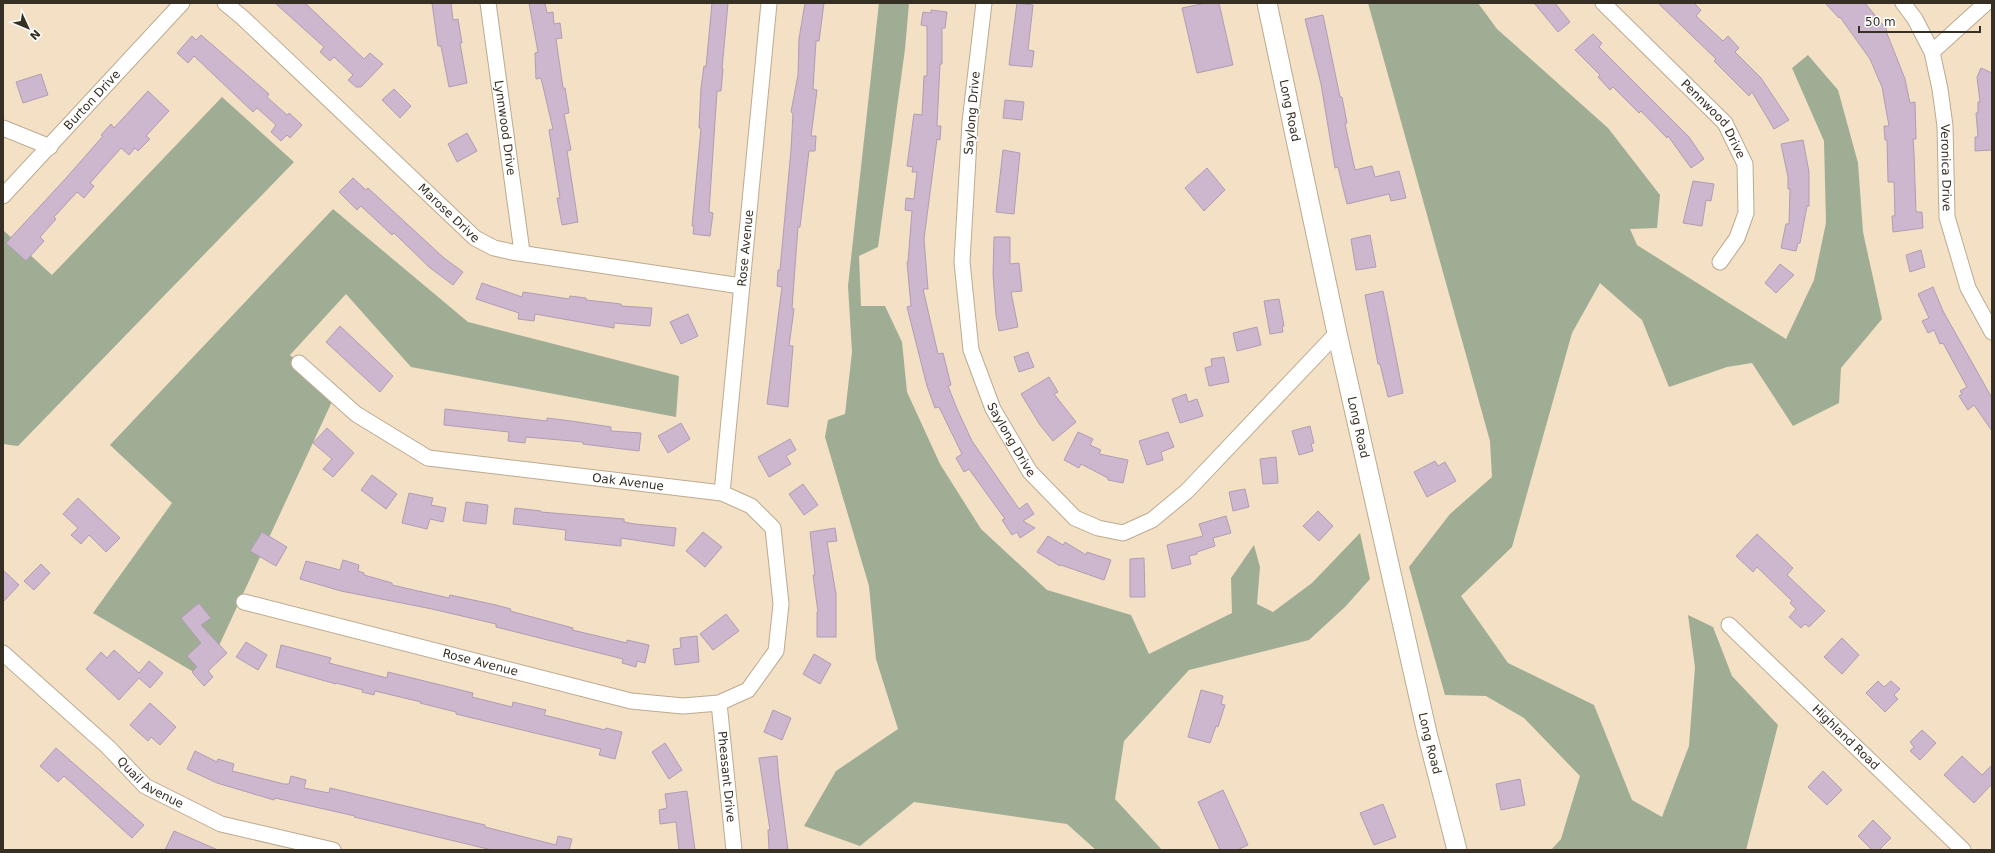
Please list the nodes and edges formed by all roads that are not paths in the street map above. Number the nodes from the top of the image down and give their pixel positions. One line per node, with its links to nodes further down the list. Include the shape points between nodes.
1 (182, 3): 12 (street, Burton Drive)
2 (225, 3): 14 (street, Marose Drive, via 475,238 494,248)
3 (488, 3): 14 (street, Lynnwood Drive)
4 (769, 3): 16 (street, Rose Avenue)
5 (984, 3): 18 (street, Saylong Drive, via 970,122 962,262 971,350 992,409 1030,472 1075,518 1098,528 1123,533 1152,520 1187,491)
6 (1267, 3): 18 (street, Long Road)
7 (1603, 3): 15 (street, Pennwood Drive, via 1725,123 1745,164 1746,213 1737,238)
8 (1903, 3): 10 (street, Veronica Drive, via 1915,19)
9 (1986, 3): 10 (street)
10 (1932, 52): 17 (street, Veronica Drive, via 1945,126 1947,217 1968,288)
11 (3, 128): 12 (street)
12 (50, 147): 13 (street, Burton Drive)
13 (3, 196)
14 (522, 252): 16 (street, Marose Drive)
15 (1720, 262)
16 (741, 286): 20 (street, Rose Avenue)
17 (1992, 332)
18 (1337, 333): 27 (street, Long Road, via 1427,733)
19 (299, 363): 20 (street, Oak Avenue, via 356,414 428,458)
20 (722, 493): 24 (street, Oak Avenue, via 751,506 774,528 781,604 776,651 748,690)
21 (244, 602): 24 (street, Rose Avenue, via 631,701 683,706)
22 (1729, 625): 28 (street, Highland Road)
23 (3, 653): 25 (street, Quail Avenue, via 108,747 145,786 221,824)
24 (719, 703): 26 (street, Pheasant Drive)
25 (333, 850)
26 (734, 850)
27 (1458, 850)
28 (1962, 850)

